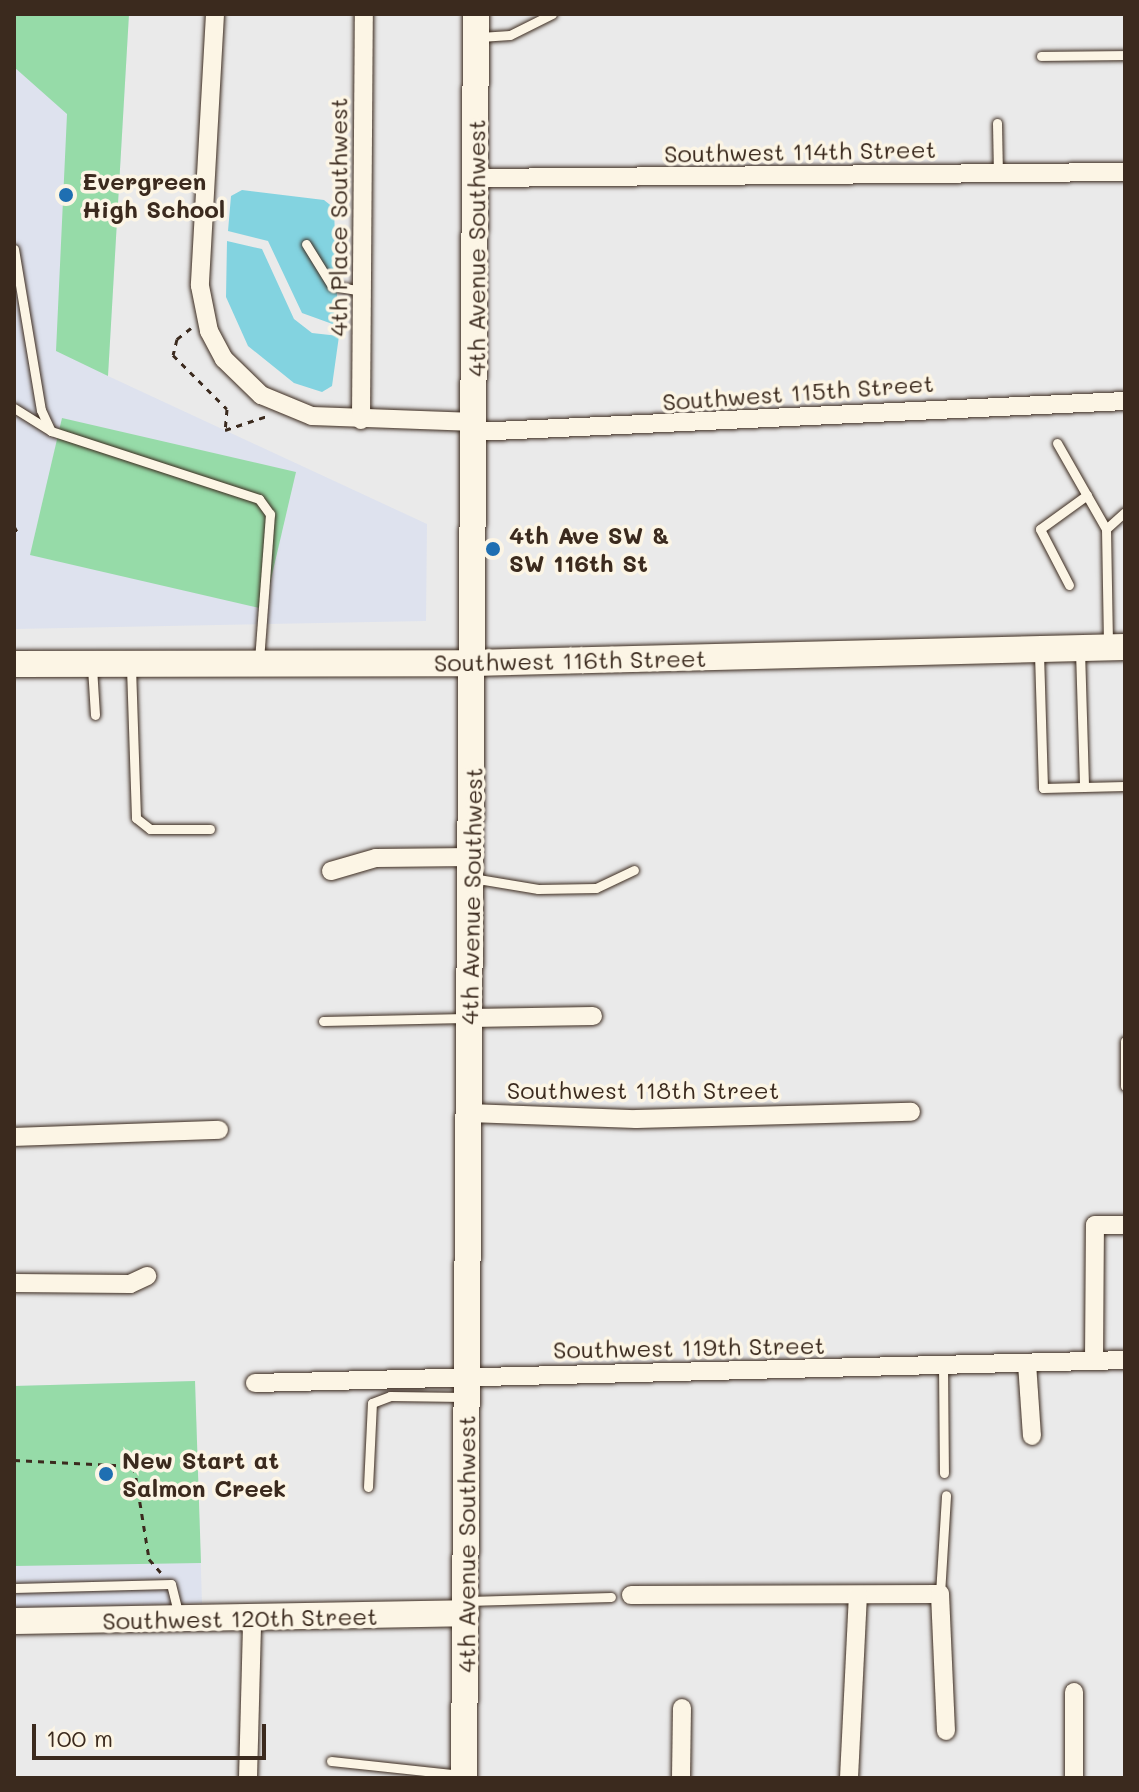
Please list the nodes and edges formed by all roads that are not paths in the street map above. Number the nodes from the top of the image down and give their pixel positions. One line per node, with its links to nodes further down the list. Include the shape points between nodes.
1 (215, 14): 16 (street, Southwest 115th Street, via 199,259 208,327 241,378 287,408)
2 (364, 14): 13 (street, 4th Place Southwest)
3 (552, 14): 4 (lane, via 510,35)
4 (476, 26): 10 (street, 4th Avenue Southwest)
5 (1125, 55): 6 (lane)
6 (1041, 56)
7 (997, 123): 9 (lane)
8 (1125, 172): 9 (street, Southwest 114th Street)
9 (998, 173): 10 (street, Southwest 114th Street)
10 (476, 178): 17 (street, 4th Avenue Southwest)
11 (306, 244): 13 (lane, via 332,286)
12 (14, 249): 18 (lane, via 41,410)
13 (362, 291): 16 (street, 4th Place Southwest)
14 (1125, 401): 17 (street, Southwest 115th Street)
15 (14, 408): 18 (lane)
16 (361, 420): 17 (street, Southwest 115th Street)
17 (475, 427): 28 (street, 4th Avenue Southwest)
18 (51, 431): 27 (lane, via 259,499 270,514 271,536)
19 (1057, 443): 20 (lane)
20 (1087, 495): 22 (lane); 23 (lane, via 1040,529)
21 (1125, 512): 22 (lane)
22 (1106, 529): 24 (lane)
23 (1069, 585)
24 (1116, 647): 25 (street, Southwest 116th Street)
25 (1080, 648): 26 (street, Southwest 116th Street); 34 (lane)
26 (1039, 649): 28 (street, Southwest 116th Street); 34 (lane, via 1043,788)
27 (259, 663): 28 (street, Southwest 116th Street); 31 (street, Southwest 116th Street)
28 (474, 663): 36 (street, 4th Avenue Southwest)
29 (14, 664): 30 (street, Southwest 116th Street)
30 (92, 664): 31 (street, Southwest 116th Street); 32 (lane)
31 (131, 664): 35 (lane, via 136,818 150,829)
32 (95, 715)
33 (1125, 786): 34 (lane)
34 (1084, 787)
35 (210, 829)
36 (472, 868): 37 (lane, via 538,889 596,888); 38 (street, via 376,858); 40 (street, 4th Avenue Southwest)
37 (634, 870)
38 (331, 871)
39 (593, 1016): 40 (street)
40 (470, 1018): 41 (lane); 46 (street, 4th Avenue Southwest)
41 (323, 1021)
42 (1125, 1041): 43 (lane)
43 (1124, 1054): 44 (lane)
44 (1125, 1086)
45 (911, 1112): 46 (street, Southwest 118th Street, via 636,1119)
46 (469, 1113): 57 (street, 4th Avenue Southwest)
47 (219, 1130): 48 (street)
48 (14, 1137)
49 (1125, 1225): 53 (street, via 1095,1225)
50 (147, 1276): 51 (street, via 130,1284)
51 (14, 1283)
52 (1125, 1360): 53 (street, Southwest 119th Street)
53 (1094, 1361): 54 (street, Southwest 119th Street)
54 (1027, 1363): 55 (street, Southwest 119th Street); 58 (street)
55 (943, 1364): 57 (street, Southwest 119th Street); 59 (lane)
56 (255, 1383): 57 (street, Southwest 119th Street)
57 (467, 1387): 60 (lane, via 372,1403); 67 (street, 4th Avenue Southwest)
58 (1032, 1436)
59 (944, 1473)
60 (368, 1487)
61 (946, 1495): 63 (lane)
62 (14, 1588): 68 (lane, via 171,1584)
63 (940, 1594): 65 (street); 73 (street)
64 (631, 1595): 65 (street)
65 (858, 1595): 78 (street)
66 (611, 1597): 67 (lane, Southwest 120th Street)
67 (466, 1607): 69 (street, Southwest 120th Street); 75 (street, 4th Avenue Southwest)
68 (180, 1620): 69 (street, Southwest 120th Street); 70 (street, Southwest 120th Street)
69 (252, 1620): 76 (street)
70 (14, 1621)
71 (1074, 1692): 79 (street)
72 (682, 1708): 77 (street)
73 (946, 1731)
74 (331, 1761): 75 (lane)
75 (464, 1776)
76 (248, 1778)
77 (681, 1778)
78 (849, 1778)
79 (1074, 1778)

